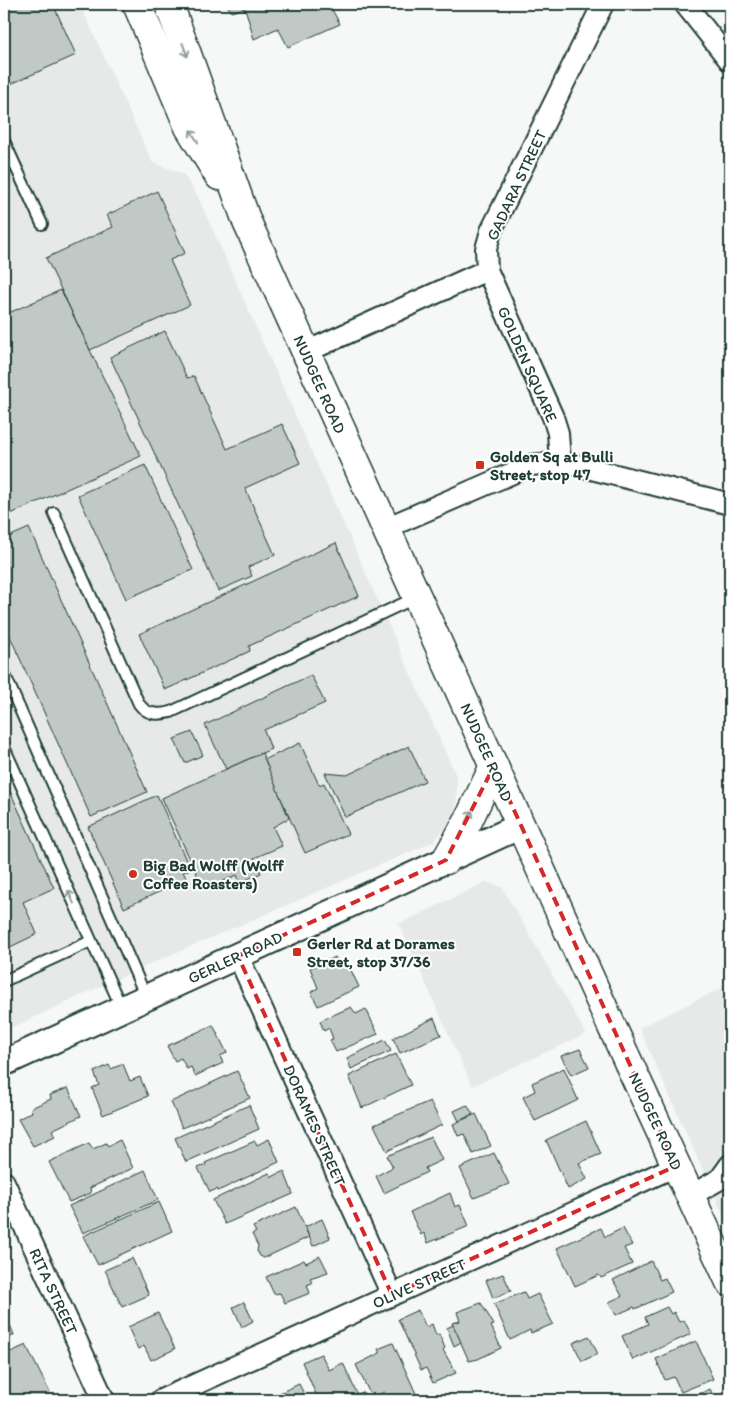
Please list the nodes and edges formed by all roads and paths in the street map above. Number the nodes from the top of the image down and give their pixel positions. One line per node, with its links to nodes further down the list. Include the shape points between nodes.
1 (137, 4): 7 (main road, NUDGEE ROAD, one-way to 1, via 188,127)
2 (169, 4): 7 (main road, NUDGEE ROAD, one-way to 7)
3 (603, 4): 9 (street, GADARA STREET, via 491,231 486,249)
4 (685, 4): 5 (street)
5 (730, 61)
6 (4, 141): 8 (lane)
7 (247, 222): 10 (main road, NUDGEE ROAD)
8 (42, 224)
9 (487, 270): 10 (street); 11 (street, GOLDEN SQUARE, via 554,417)
10 (306, 352): 14 (main road, NUDGEE ROAD)
11 (560, 462): 12 (street); 14 (street, via 531,465 511,472)
12 (730, 504)
13 (54, 513): 15 (lane, via 139,704 151,713 171,712)
14 (386, 528): 15 (main road, NUDGEE ROAD)
15 (417, 597): 18 (main road, NUDGEE ROAD)
16 (4, 674): 24 (lane)
17 (4, 747): 21 (lane, one-way to 17)
18 (494, 766): 19 (main road, NUDGEE ROAD); 20 (main road, one-way to 18)
19 (520, 826): 20 (street, GERLER ROAD); 28 (main road, NUDGEE ROAD)
20 (446, 860): 22 (street, GERLER ROAD)
21 (91, 941): 23 (lane); 25 (lane)
22 (238, 956): 24 (street, GERLER ROAD); 32 (street, DORAMES STREET)
23 (4, 981)
24 (146, 998): 25 (street, GERLER ROAD)
25 (122, 1009): 26 (street, GERLER ROAD)
26 (4, 1063)
27 (730, 1165): 30 (street, via 720,1179)
28 (676, 1166): 30 (main road, NUDGEE ROAD); 32 (street, OLIVE STREET)
29 (4, 1182): 33 (street, RITA STREET)
30 (690, 1196): 31 (main road, NUDGEE ROAD)
31 (730, 1282)
32 (392, 1295): 34 (street, OLIVE STREET)
33 (104, 1400)
34 (161, 1400)

